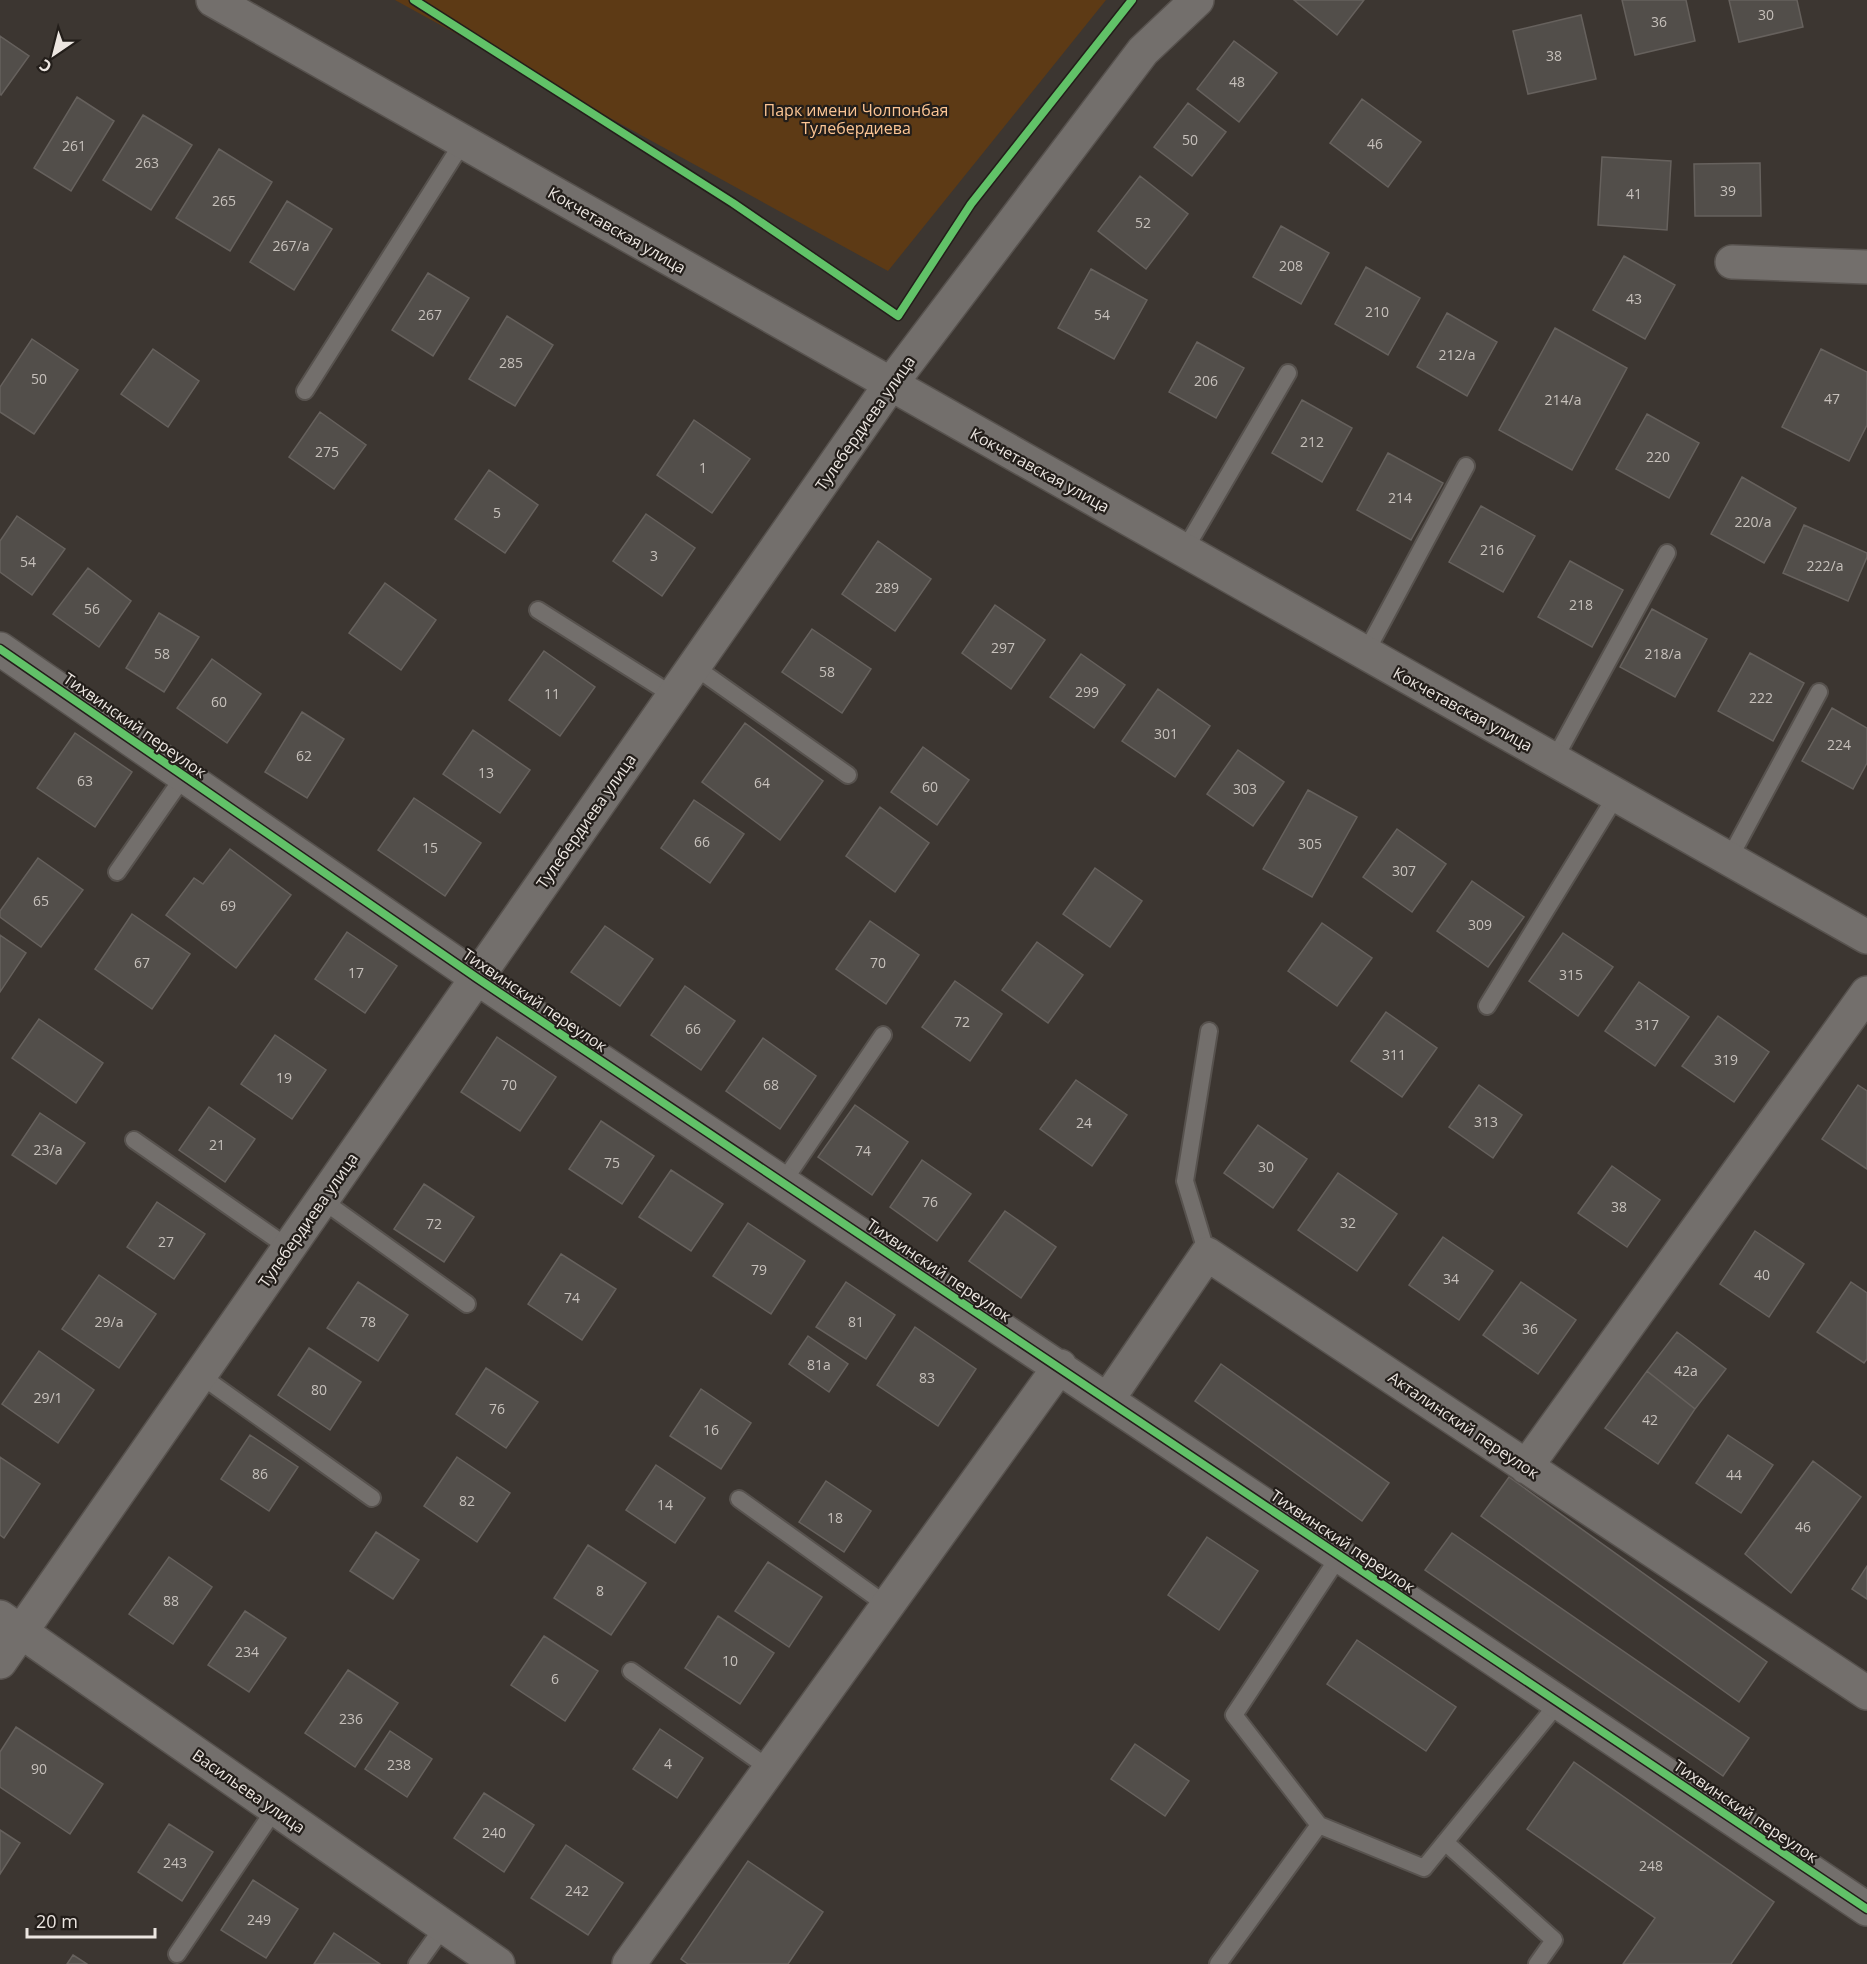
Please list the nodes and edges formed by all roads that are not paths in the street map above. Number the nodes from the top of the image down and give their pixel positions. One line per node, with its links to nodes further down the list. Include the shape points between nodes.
1 (213, 0): 3 (street, Кокчетавская улица)
2 (1197, 0): 7 (street, Тулебердиева улица, via 1143,51)
3 (463, 142): 7 (street, Кокчетавская улица); 8 (lane)
4 (1732, 262): 5 (street)
5 (1867, 267)
6 (1288, 373): 10 (lane)
7 (890, 385): 10 (street, Кокчетавская улица); 15 (street, Тулебердиева улица)
8 (305, 391)
9 (1466, 466): 14 (lane)
10 (1185, 552): 14 (street, Кокчетавская улица)
11 (1667, 553): 18 (lane)
12 (538, 610): 17 (lane)
13 (0, 649): 20 (street, Тихвинский переулок)
14 (1365, 654): 18 (street, Кокчетавская улица)
15 (695, 666): 17 (street, Тулебердиева улица); 19 (lane)
16 (1819, 692): 22 (lane)
17 (674, 696): 25 (street, Тулебердиева улица)
18 (1554, 760): 21 (street, Кокчетавская улица)
19 (848, 775)
20 (184, 776): 23 (lane); 25 (street, Тихвинский переулок)
21 (1616, 796): 22 (street, Кокчетавская улица); 27 (lane)
22 (1730, 860): 24 (street, Кокчетавская улица)
23 (117, 872)
24 (1867, 937)
25 (477, 978): 31 (street, Тихвинский переулок); 32 (street, Тулебердиева улица)
26 (1867, 993): 39 (street)
27 (1487, 1006)
28 (1209, 1031): 34 (lane, via 1185,1180)
29 (883, 1035): 31 (lane)
30 (134, 1140): 33 (lane)
31 (783, 1182): 36 (street, Тихвинский переулок)
32 (322, 1200): 33 (street, Тулебердиева улица); 35 (lane)
33 (289, 1248): 37 (street, Тулебердиева улица)
34 (1207, 1254): 38 (street); 39 (street, Акталинский переулок)
35 (467, 1304)
36 (1060, 1366): 38 (street, Тихвинский переулок); 43 (street)
37 (201, 1375): 40 (lane); 44 (street, Тулебердиева улица)
38 (1108, 1399): 42 (street, Тихвинский переулок)
39 (1526, 1467): 47 (street, Акталинский переулок)
40 (372, 1498)
41 (739, 1499): 43 (lane)
42 (1340, 1555): 48 (street, Тихвинский переулок); 51 (lane, via 1234,1715)
43 (888, 1606): 49 (street)
44 (11, 1625): 45 (street, Тулебердиева улица); 50 (street, Васильева улица)
45 (0, 1662)
46 (631, 1671): 49 (lane)
47 (1867, 1693)
48 (1559, 1702): 52 (lane); 53 (street, Тихвинский переулок)
49 (770, 1769): 58 (street)
50 (275, 1809): 54 (street, Васильева улица); 55 (lane)
51 (1318, 1825): 52 (lane, via 1424,1868); 59 (lane)
52 (1445, 1842): 60 (lane, via 1554,1940)
53 (1867, 1909)
54 (444, 1926): 56 (lane); 57 (street, Васильева улица)
55 (177, 1954)
56 (417, 1964)
57 (498, 1964)
58 (630, 1964)
59 (1218, 1964)
60 (1537, 1964)

